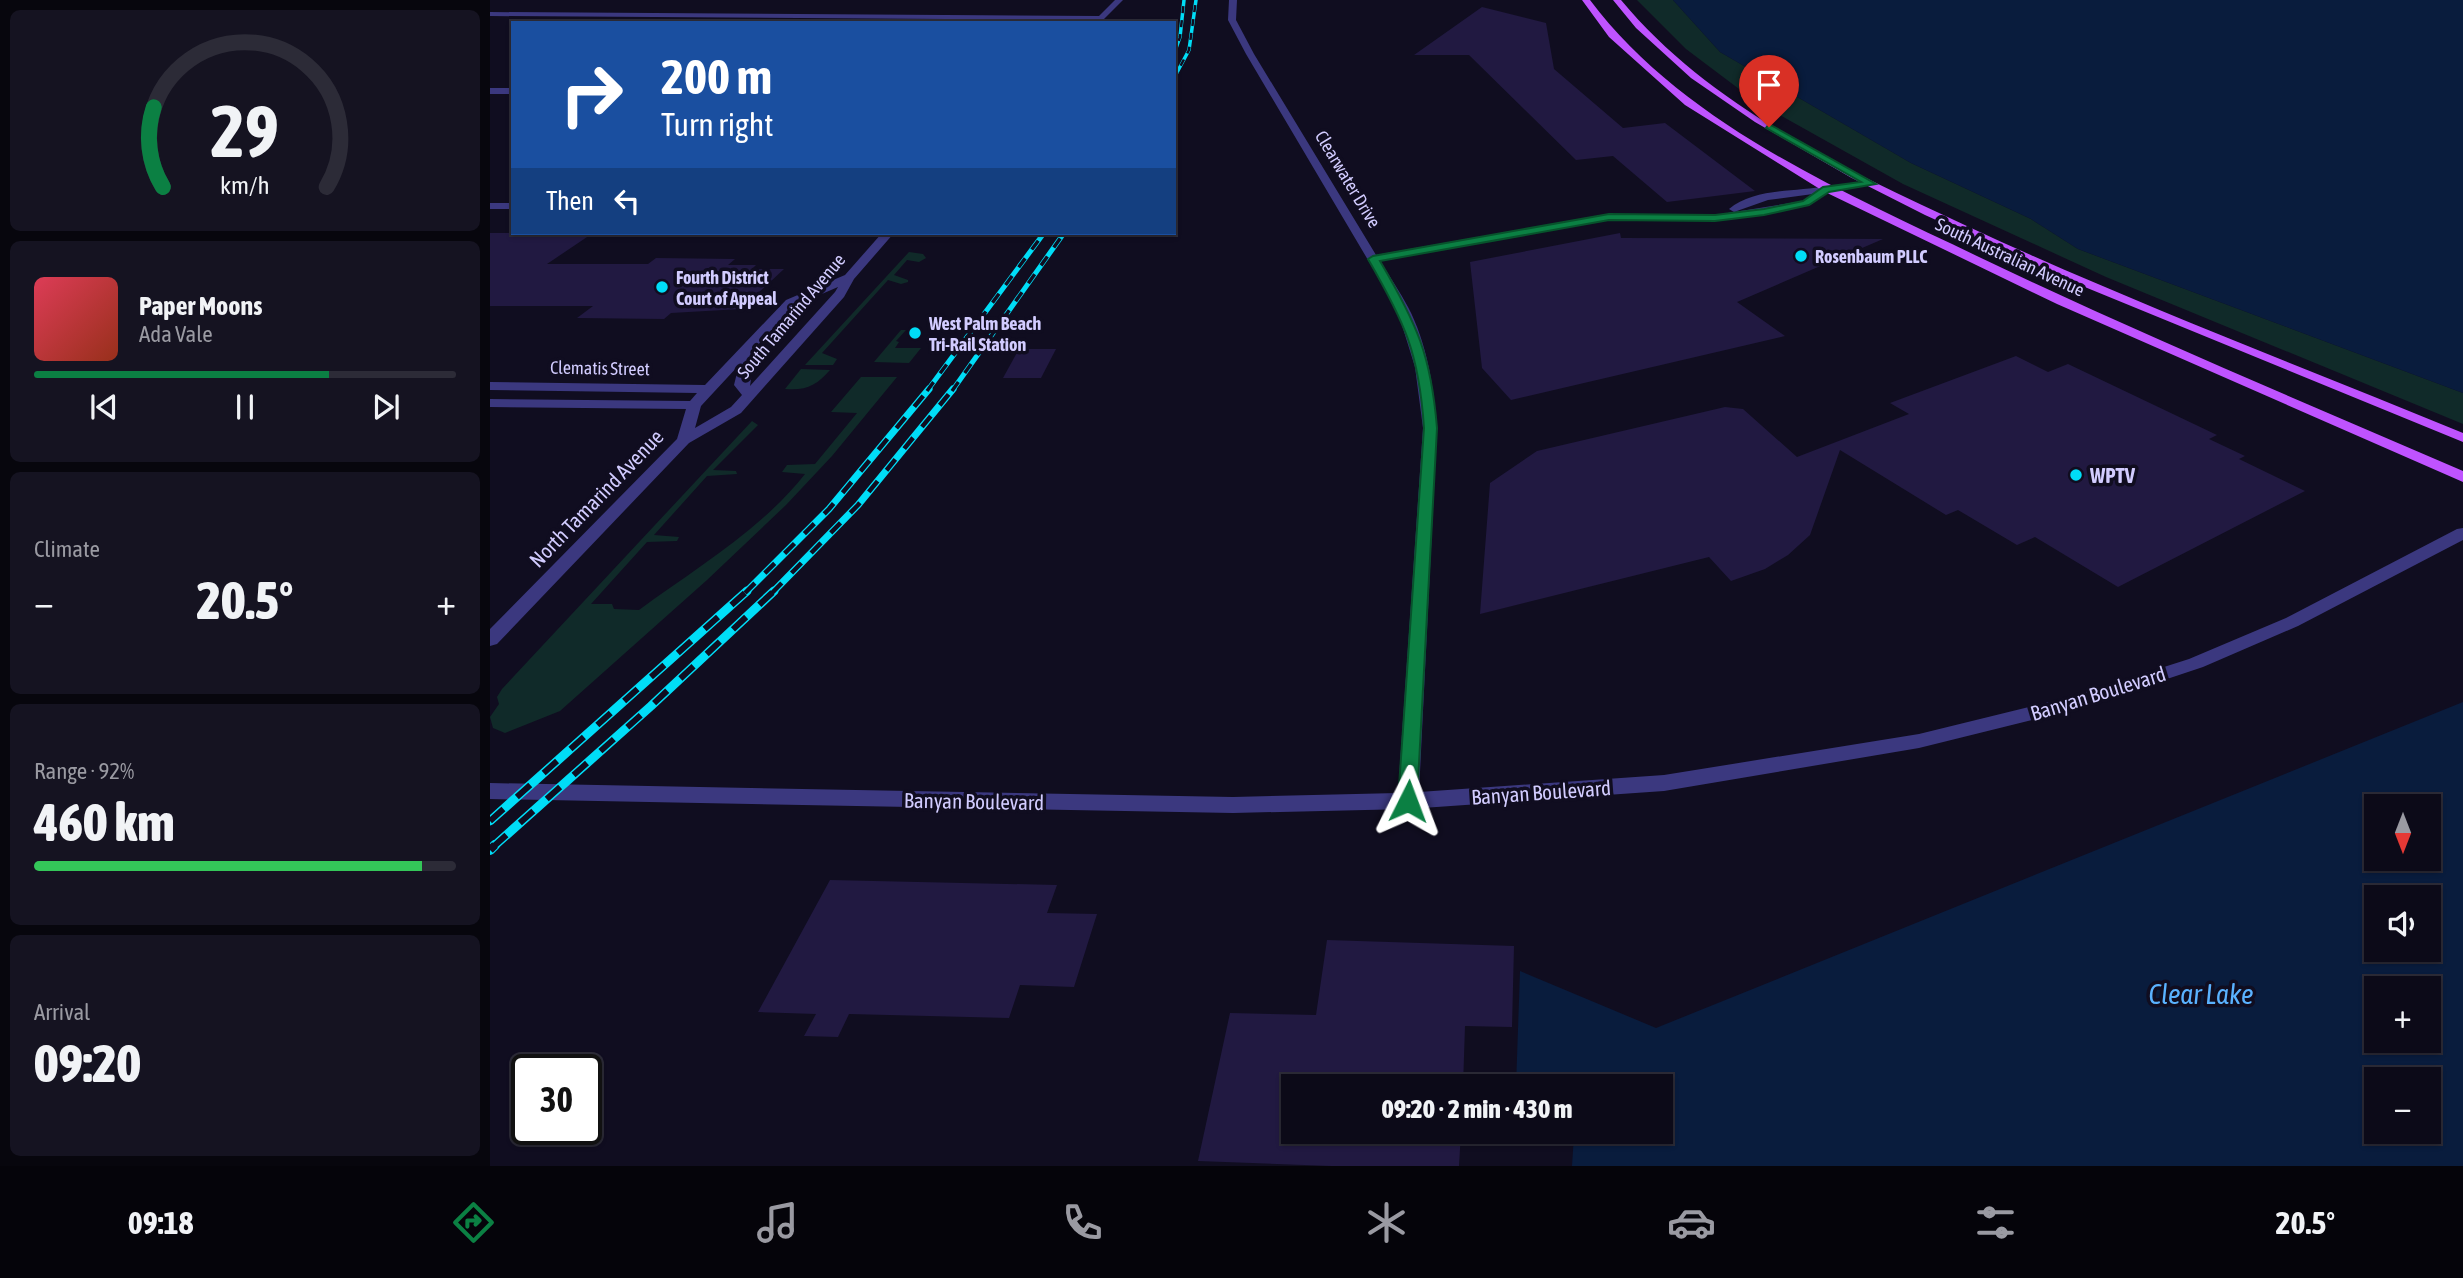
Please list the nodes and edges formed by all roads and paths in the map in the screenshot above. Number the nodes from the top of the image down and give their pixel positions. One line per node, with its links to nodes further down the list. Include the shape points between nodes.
1 (1119, 0): 6 (street)
2 (1233, 0): 14 (street, Clearwater Drive, via 1232,20 1250,54)
3 (1586, 0): 10 (main road, South Australian Avenue, via 1612,35 1688,103)
4 (1617, 0): 9 (main road, South Australian Avenue, via 1656,42 1710,86 1790,141)
5 (490, 14): 6 (street)
6 (1099, 20)
7 (490, 91): 8 (street)
8 (511, 91)
9 (1871, 184): 10 (main road); 22 (main road, South Australian Avenue, via 2043,266)
10 (1827, 189): 14 (street, via 1806,203 1715,218 1609,217); 24 (main road, South Australian Avenue, via 2049,295)
11 (490, 206): 12 (street)
12 (511, 206)
13 (886, 235): 15 (street, South Tamarind Avenue)
14 (1373, 259): 28 (street, Clearwater Drive, via 1418,344 1430,428)
15 (849, 278): 16 (street, North Tamarind Avenue, via 790,303); 19 (street, South Tamarind Avenue, via 840,294)
16 (751, 345): 18 (street, North Tamarind Avenue); 19 (street, via 741,385)
17 (490, 386): 18 (street, Clematis Street)
18 (709, 389): 21 (street, North Tamarind Avenue)
19 (749, 394): 23 (street, South Tamarind Avenue, via 736,410)
20 (490, 404): 21 (street, Clematis Street)
21 (695, 404): 23 (street, North Tamarind Avenue)
22 (2463, 438)
23 (684, 440): 26 (street, North Tamarind Avenue)
24 (2463, 477)
25 (2463, 533): 28 (street, Banyan Boulevard, via 2292,622 2196,663 2073,703 1919,741 1664,783)
26 (490, 640)
27 (490, 791): 28 (street, Banyan Boulevard, via 1233,805)
28 (1408, 801)

